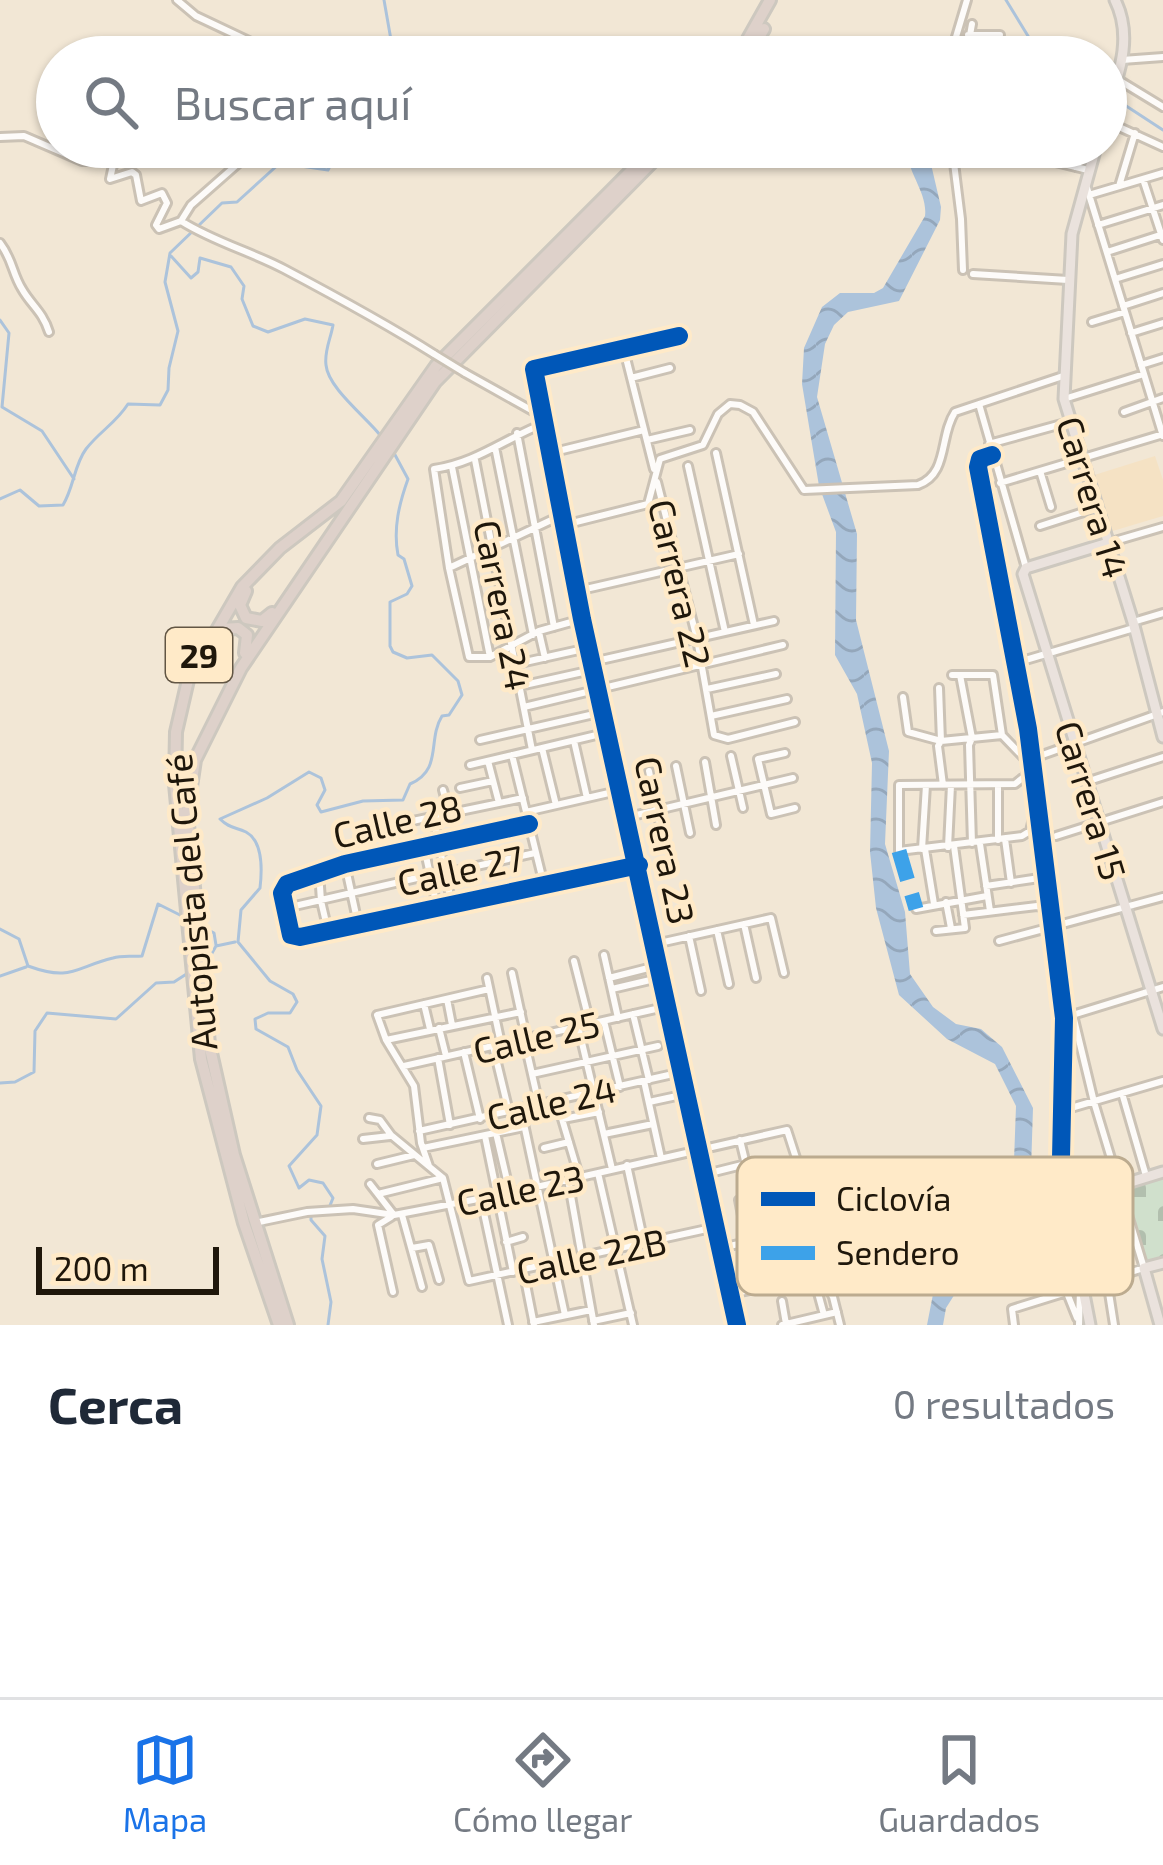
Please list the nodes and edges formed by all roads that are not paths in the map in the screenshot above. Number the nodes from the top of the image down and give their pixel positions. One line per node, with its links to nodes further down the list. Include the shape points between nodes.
1 (177, 0): 8 (street)
2 (774, 0): 9 (highway); 10 (highway)
3 (967, 0): 11 (street)
4 (1115, 0): 12 (main road)
5 (972, 24): 6 (street)
6 (968, 35): 7 (street)
7 (1000, 35)
8 (239, 36)
9 (751, 36)
10 (757, 36)
11 (956, 36)
12 (1123, 36)
13 (1163, 57): 14 (street)
14 (1127, 60)
15 (1127, 90): 16 (street)
16 (1163, 107)
17 (1127, 127): 18 (street)
18 (1136, 133): 21 (street); 22 (street)
19 (0, 137): 20 (street)
20 (36, 141)
21 (1163, 147)
22 (1127, 161)
23 (113, 168): 38 (street, via 110,179 136,175 141,201 162,194 159,230)
24 (233, 168): 38 (street, via 191,205)
25 (634, 168): 88 (highway, Autopista del Café / 29, via 436,366 356,484)
26 (646, 168): 93 (highway, Autopista del Café / 29, via 435,382)
27 (955, 168): 44 (street)
28 (1076, 168): 32 (street)
29 (1089, 168): 32 (main road, Carrera 14)
30 (1125, 168): 34 (street)
31 (1163, 173): 33 (street)
32 (1087, 176): 35 (street); 46 (main road, Carrera 14)
33 (1143, 179): 34 (street); 37 (street)
34 (1119, 186): 35 (street)
35 (1089, 195): 39 (street)
36 (1163, 205): 37 (street)
37 (1152, 208): 39 (street); 40 (street)
38 (184, 223): 66 (street, bridge, via 369,313)
39 (1098, 225): 42 (street)
40 (1162, 236): 42 (street)
41 (0, 243): 52 (street)
42 (1106, 252): 47 (street)
43 (1163, 264): 47 (street)
44 (963, 270)
45 (974, 274): 46 (street)
46 (1068, 280): 59 (main road, Carrera 14)
47 (1115, 280): 49 (street)
48 (1163, 293): 49 (street)
49 (1124, 309): 50 (street); 53 (street)
50 (1092, 322)
51 (1163, 323): 53 (street)
52 (49, 332)
53 (1131, 333): 58 (street)
54 (679, 336): 55 (street)
55 (624, 350): 60 (street, Carrera 22); 66 (street, Carrera 23, via 534,369)
56 (1163, 358): 58 (street)
57 (670, 368): 60 (street)
58 (1143, 369): 62 (street); 63 (street)
59 (1063, 376): 62 (main road, Carrera 14); 64 (street)
60 (631, 378): 68 (street, Carrera 22)
61 (1163, 398): 63 (street)
62 (1064, 399): 67 (main road, Carrera 14)
63 (1152, 401): 65 (street); 71 (street)
64 (978, 403): 73 (street, Carrera 15); 83 (street, via 955,412 938,468 918,485 799,486 753,412 740,405 723,408 703,446 661,459)
65 (1124, 412)
66 (543, 419): 70 (street); 75 (street, Carrera 23)
67 (1069, 422): 73 (street); 78 (main road, Carrera 14)
68 (644, 430): 72 (street, Carrera 22); 75 (street)
69 (690, 430): 72 (street)
70 (517, 434): 74 (street); 92 (street)
71 (1163, 435): 78 (street)
72 (646, 440): 83 (street, Carrera 22)
73 (989, 444): 77 (street, Carrera 15)
74 (495, 447): 79 (street); 94 (street)
75 (550, 453): 87 (street, Carrera 23)
76 (716, 453): 97 (street)
77 (992, 455): 84 (street, Carrera 15); 153 (street, via 978,467)
78 (1080, 459): 82 (street); 86 (main road, Carrera 14)
79 (475, 460): 80 (street); 96 (street, Carrera 24)
80 (452, 466): 98 (street); 100 (street, via 434,469)
81 (688, 466): 99 (street)
82 (1040, 471): 84 (street); 85 (street)
83 (656, 476): 89 (street, via 642,507); 101 (street, Carrera 22)
84 (1000, 483): 102 (street, Carrera 15)
85 (1052, 507)
86 (1096, 508): 90 (street); 95 (main road, Carrera 14)
87 (562, 515): 89 (street, Carrera 23); 92 (street)
88 (316, 521): 93 (highway, via 244,595 246,618 267,619); 143 (highway, Autopista del Café / 29, via 257,569 224,613 188,680)
89 (564, 525): 103 (street, Carrera 23)
90 (1040, 526)
91 (1163, 527): 95 (street)
92 (536, 528): 94 (street); 109 (street)
93 (329, 537): 145 (highway, Autopista del Café / 29, via 241,668)
94 (514, 538): 96 (street); 111 (street)
95 (1108, 543): 102 (main road); 107 (main road, Carrera 14)
96 (495, 547): 98 (street); 114 (street, Carrera 24)
97 (739, 554): 99 (street); 108 (street)
98 (470, 558): 100 (street); 117 (street)
99 (710, 561): 101 (street); 110 (street)
100 (449, 568): 117 (street, via 469,657)
101 (680, 568): 103 (street); 112 (street, Carrera 22)
102 (1025, 569): 116 (main road, Carrera 15)
103 (577, 591): 105 (street, Carrera 23)
104 (1163, 613): 107 (street)
105 (582, 619): 109 (street); 115 (street, Carrera 23)
106 (774, 621): 108 (street)
107 (1134, 625): 116 (street); 132 (main road, Carrera 14)
108 (754, 626): 110 (street)
109 (554, 627): 111 (street)
110 (725, 632): 112 (street)
111 (536, 633): 114 (street); 118 (street)
112 (697, 639): 121 (street, Carrera 22); 122 (street)
113 (783, 644): 121 (street)
114 (512, 646): 117 (street); 120 (street, Carrera 24)
115 (589, 648): 118 (street); 122 (street, Carrera 23)
116 (1047, 654): 119 (street); 144 (main road, Carrera 15)
117 (490, 657)
118 (545, 658): 120 (street)
119 (1022, 661)
120 (516, 664): 124 (street, Carrera 24)
121 (702, 664): 126 (street); 127 (street, Carrera 22)
122 (593, 666): 124 (street); 126 (street, Carrera 23)
123 (776, 674): 127 (street)
124 (520, 686): 130 (street, Carrera 24)
125 (939, 688): 142 (street)
126 (598, 689): 130 (street); 131 (street, Carrera 23)
127 (707, 689): 133 (street, Carrera 22)
128 (903, 697): 142 (street, via 908,732)
129 (787, 699): 133 (street)
130 (524, 707): 135 (street, Carrera 24)
131 (604, 712): 135 (street); 136 (street, Carrera 23)
132 (1160, 713): 138 (main road, Carrera 14); 144 (street)
133 (711, 716): 134 (street, Carrera 22, via 720,739)
134 (795, 722)
135 (528, 729): 140 (street); 147 (street, Carrera 24)
136 (609, 732): 141 (street, Calle 28); 168 (street, Carrera 23)
137 (1002, 736): 139 (street); 139 (street, via 993,675 956,675); 153 (street)
138 (1163, 737)
139 (972, 738): 142 (street); 164 (street)
140 (480, 740)
141 (574, 741): 146 (street, Calle 28); 172 (street)
142 (941, 742): 163 (street)
143 (175, 743): 145 (highway, via 207,652 222,629 238,628 248,646); 369 (highway, Autopista del Café / 29, via 202,1059)
144 (1074, 743): 153 (street); 160 (main road, Carrera 15)
145 (199, 748): 329 (highway, Autopista del Café / 29, via 187,814 209,1044)
146 (542, 748): 147 (street, Calle 28); 176 (street)
147 (532, 750): 149 (street, Calle 28)
148 (785, 753): 162 (street, via 758,759)
149 (512, 755): 152 (street, Calle 28); 171 (street)
150 (731, 756): 169 (street)
151 (1163, 757): 160 (street)
152 (488, 761): 155 (street, Calle 28); 159 (street)
153 (1030, 761): 165 (street, via 1021,781); 177 (street)
154 (705, 762): 170 (street)
155 (470, 765)
156 (676, 766): 175 (street)
157 (650, 771): 180 (street)
158 (793, 778): 162 (street)
159 (493, 781): 166 (street); 173 (street)
160 (1086, 782): 185 (main road, Carrera 15)
161 (926, 784): 163 (street); 197 (street); 197 (street, via 899,784 899,851)
162 (764, 785): 169 (street); 179 (street, via 771,814)
163 (947, 785): 164 (street); 196 (street)
164 (973, 785): 165 (street); 194 (street)
165 (998, 785): 192 (street)
166 (460, 788)
167 (443, 790): 182 (street)
168 (622, 790): 172 (street); 184 (street, Carrera 23)
169 (739, 791): 170 (street); 178 (street)
170 (711, 797): 175 (street); 188 (street)
171 (523, 798): 173 (street); 181 (street)
172 (587, 798): 176 (street)
173 (499, 802): 182 (street)
174 (1163, 802): 185 (street)
175 (685, 804): 180 (street); 190 (street)
176 (556, 806): 181 (street)
177 (1036, 807): 192 (street, via 1027,835); 204 (street)
178 (743, 808)
179 (795, 808)
180 (657, 810): 184 (street); 189 (street)
181 (526, 812): 187 (street)
182 (448, 813): 183 (street)
183 (434, 817): 186 (street); 193 (street)
184 (628, 817): 200 (street, Carrera 23)
185 (1098, 822): 191 (street); 217 (main road, Carrera 15)
186 (398, 824)
187 (529, 824): 193 (street, Calle 28); 198 (street)
188 (716, 825)
189 (661, 830)
190 (690, 832)
191 (1056, 836)
192 (1002, 840): 194 (street); 205 (street)
193 (439, 843): 195 (street, Calle 28); 202 (street)
194 (976, 843): 196 (street); 207 (street)
195 (424, 847): 199 (street, Calle 28); 203 (street)
196 (951, 847): 197 (street); 210 (street)
197 (924, 849): 214 (street)
198 (536, 852): 202 (street); 206 (street)
199 (345, 864): 201 (street, Calle 28); 208 (street)
200 (639, 865): 206 (street, Calle 27); 230 (street, Carrera 23)
201 (319, 872): 211 (street); 215 (street, Calle 28, via 283,888)
202 (445, 873): 213 (street)
203 (430, 875): 208 (street); 216 (street)
204 (1046, 877): 205 (street); 223 (street)
205 (1011, 883): 207 (street)
206 (544, 885): 213 (street, Calle 27)
207 (987, 891): 210 (street); 219 (street)
208 (351, 893): 211 (street); 222 (street)
209 (1163, 897): 217 (street)
210 (961, 900): 212 (street); 220 (street)
211 (320, 901): 215 (street); 226 (street)
212 (946, 902): 214 (street); 224 (street)
213 (452, 904): 216 (street, Calle 27)
214 (934, 904): 218 (street)
215 (286, 908): 226 (street, Calle 27, via 294,938)
216 (437, 908): 222 (street, Calle 27)
217 (1126, 908): 223 (street); 241 (main road, Carrera 15)
218 (916, 909)
219 (990, 911): 220 (street); 223 (street, via 1042,907)
220 (963, 915): 224 (street, via 965,928)
221 (744, 924): 225 (street); 234 (street, via 772,919); 239 (street)
222 (358, 925): 226 (street, Calle 27)
223 (1053, 926): 229 (street); 250 (street)
224 (951, 929): 227 (street)
225 (717, 930): 228 (street); 240 (street)
226 (328, 931)
227 (936, 931)
228 (689, 936): 230 (street); 244 (street)
229 (999, 941)
230 (655, 944): 233 (street, Carrera 23)
231 (604, 955): 238 (street)
232 (574, 961): 254 (street)
233 (660, 965): 236 (street, Carrera 23); 238 (street)
234 (784, 973)
235 (512, 974): 248 (street)
236 (663, 977): 243 (street); 247 (street, Carrera 23)
237 (487, 978): 242 (street)
238 (609, 978): 243 (street)
239 (756, 978)
240 (729, 984)
241 (1157, 988): 250 (street); 258 (main road, Carrera 15)
242 (489, 989): 245 (street); 251 (street)
243 (611, 989): 252 (street)
244 (701, 991)
245 (448, 999): 246 (street); 255 (street)
246 (424, 1004): 257 (street); 260 (street, via 377,1016)
247 (669, 1006): 249 (street, Calle 25); 269 (street, Carrera 23)
248 (521, 1012): 251 (street); 259 (street)
249 (633, 1014): 252 (street, Calle 25); 263 (street)
250 (1068, 1016): 279 (street); 282 (street)
251 (495, 1018): 255 (street); 261 (street)
252 (618, 1018): 253 (street, Calle 25)
253 (604, 1021): 254 (street, Calle 25); 265 (street)
254 (590, 1024): 256 (street, Calle 25)
255 (452, 1025): 257 (street)
256 (578, 1027): 259 (street, Calle 25); 267 (street)
257 (435, 1029): 260 (street); 266 (street)
258 (1163, 1029)
259 (525, 1038): 261 (street, Calle 25); 270 (street)
260 (386, 1040): 268 (street)
261 (497, 1045): 264 (street, Calle 25); 284 (street)
262 (658, 1046): 263 (street)
263 (640, 1050): 265 (street); 271 (street)
264 (464, 1052): 266 (street, Calle 25); 286 (street)
265 (613, 1056): 267 (street); 273 (street)
266 (442, 1057): 268 (street, Calle 25); 289 (street)
267 (587, 1062): 270 (street); 275 (street)
268 (404, 1066): 291 (street)
269 (682, 1072): 271 (street, Calle 24); 276 (street, Carrera 23)
270 (532, 1074): 280 (street)
271 (646, 1080): 273 (street, Calle 24); 278 (street)
272 (1163, 1081): 274 (street)
273 (620, 1087): 275 (street, Calle 24)
274 (1122, 1093): 279 (street); 318 (street)
275 (594, 1094): 277 (street, Calle 24); 283 (street)
276 (687, 1094): 278 (street); 301 (street, Carrera 23)
277 (557, 1102): 280 (street, Calle 24); 287 (street)
278 (649, 1102): 288 (street)
279 (1094, 1102): 282 (street); 306 (street)
280 (539, 1106): 281 (street, Calle 24)
281 (521, 1110): 284 (street, Calle 24); 290 (street)
282 (1064, 1110): 305 (street)
283 (598, 1112): 287 (street); 293 (street)
284 (509, 1113): 286 (street, Calle 24)
285 (369, 1118): 294 (street)
286 (480, 1119): 289 (street, Calle 24)
287 (563, 1119): 298 (street)
288 (653, 1124): 293 (street); 307 (street)
289 (450, 1125): 291 (street, Calle 24)
290 (524, 1127): 292 (street); 322 (street)
291 (419, 1131): 299 (street)
292 (496, 1133): 295 (street); 323 (street)
293 (604, 1134): 311 (street)
294 (392, 1136): 296 (street); 302 (street)
295 (485, 1136): 299 (street); 325 (street)
296 (363, 1139)
297 (740, 1140): 301 (street, Calle 23); 303 (street); 304 (street, Calle 23, via 787,1130)
298 (570, 1142): 300 (street); 316 (street)
299 (423, 1148): 310 (street)
300 (544, 1148)
301 (700, 1149): 307 (street, Calle 23); 315 (street, Carrera 23)
302 (415, 1155): 308 (street); 310 (street)
303 (744, 1157)
304 (796, 1157)
305 (1060, 1157)
306 (1109, 1157)
307 (661, 1158): 309 (street, Calle 23)
308 (376, 1164)
309 (627, 1166): 311 (street, Calle 23); 336 (street)
310 (429, 1167): 317 (street)
311 (611, 1169): 314 (street, Calle 23)
312 (737, 1170): 315 (street)
313 (1163, 1172): 318 (main road)
314 (598, 1173): 316 (street, Calle 23); 340 (street)
315 (706, 1174): 330 (street, Carrera 23)
316 (579, 1176): 319 (street, Calle 23)
317 (443, 1178): 324 (street); 327 (street)
318 (1146, 1178): 320 (main road)
319 (568, 1179): 322 (street, Calle 23); 341 (street)
320 (1133, 1182)
321 (370, 1184): 324 (street)
322 (538, 1186): 323 (street, Calle 23); 331 (street)
323 (510, 1193): 325 (street, Calle 23)
324 (378, 1195): 328 (street)
325 (498, 1196): 326 (street, Calle 23); 335 (street)
326 (481, 1199): 327 (street, Calle 23); 348 (street)
327 (449, 1204): 328 (street, Calle 23); 348 (street, Calle 22B, via 466,1278)
328 (398, 1215): 329 (street, Calle 23, via 353,1208); 338 (street); 351 (street, via 378,1225)
329 (253, 1223): 370 (highway, Autopista del Café / 29)
330 (716, 1227): 336 (street, Calle 22B); 339 (street, Carrera 23)
331 (547, 1232): 333 (street); 342 (street)
332 (1133, 1235): 344 (street)
333 (534, 1236)
334 (523, 1237): 335 (street)
335 (506, 1242): 346 (street)
336 (644, 1243): 340 (street, Calle 22B)
337 (737, 1244): 339 (street)
338 (412, 1248): 349 (street, via 429,1245); 350 (street)
339 (720, 1248): 353 (street, Carrera 23)
340 (617, 1249): 341 (street, Calle 22B); 362 (street)
341 (580, 1257): 342 (street, Calle 22B); 360 (street)
342 (554, 1263): 345 (street, Calle 22B); 363 (street)
343 (1163, 1263): 344 (main road)
344 (1144, 1268): 347 (street); 377 (main road)
345 (523, 1269): 346 (street, Calle 22B); 365 (street)
346 (512, 1272): 348 (street, Calle 22B)
347 (1133, 1272)
348 (497, 1275): 371 (street)
349 (439, 1280)
350 (422, 1287)
351 (393, 1292)
352 (737, 1293): 353 (street)
353 (730, 1294): 373 (street, Carrera 23)
354 (819, 1295): 364 (street)
355 (830, 1295): 361 (street)
356 (1059, 1295): 375 (street, via 1012,1309)
357 (1067, 1295): 368 (street)
358 (1109, 1295): 376 (street)
359 (782, 1301): 367 (street)
360 (591, 1310): 363 (street); 366 (street)
361 (837, 1312): 364 (street); 374 (street)
362 (631, 1313): 366 (street); 372 (street)
363 (565, 1315): 365 (street)
364 (824, 1315): 367 (street)
365 (534, 1323)
366 (594, 1323)
367 (784, 1324)
368 (1082, 1324)
369 (279, 1325)
370 (288, 1325)
371 (508, 1325)
372 (633, 1325)
373 (737, 1325)
374 (840, 1325)
375 (1014, 1325)
376 (1114, 1325)
377 (1160, 1325)

